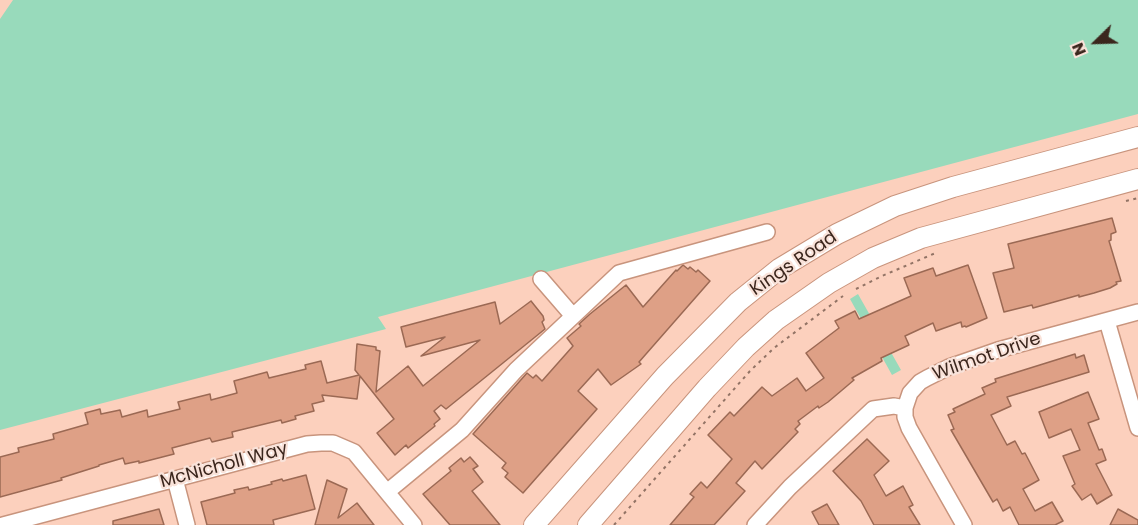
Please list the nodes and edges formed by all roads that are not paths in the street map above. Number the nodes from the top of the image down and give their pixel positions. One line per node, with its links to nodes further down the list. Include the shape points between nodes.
1 (1138, 137): 15 (main road, Kings Road, via 895,206 837,234 779,269 738,303 665,376)
2 (1138, 179): 16 (main road, Kings Road, via 921,238 873,258 829,283 776,320 746,347)
3 (767, 232): 6 (street, via 619,273)
4 (541, 279): 6 (street)
5 (1138, 312): 7 (street, Wilmot Drive)
6 (573, 316): 11 (street, via 516,369 462,430)
7 (1107, 321): 8 (street, Wilmot Drive, via 949,367 920,382 910,393); 9 (street)
8 (905, 408): 17 (street, via 873,409); 18 (street, via 909,428)
9 (1138, 428)
10 (175, 479): 11 (street, McNicholl Way, via 307,444 333,443 354,452); 12 (street, McNicholl Way); 13 (street)
11 (387, 492): 14 (street, McNicholl Way)
12 (3, 525)
13 (187, 525)
14 (414, 525)
15 (534, 525)
16 (588, 525)
17 (755, 525)
18 (964, 525)

